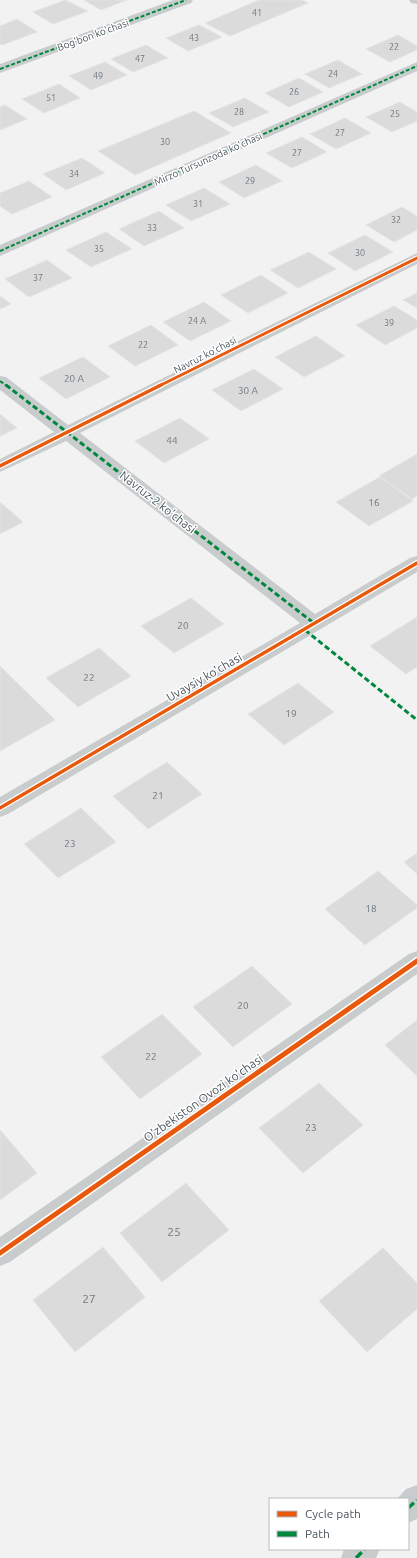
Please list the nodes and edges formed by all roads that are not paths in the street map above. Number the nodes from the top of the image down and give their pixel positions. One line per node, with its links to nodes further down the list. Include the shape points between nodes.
1 (186, 0): 3 (street, Bog'bon ko'chasi)
2 (417, 66): 4 (street, Mirzo Tursunzoda ko'chasi)
3 (0, 69)
4 (0, 251)
5 (417, 258): 7 (street, Navruz ko'chasi)
6 (0, 381): 7 (street, Navruz-2 ko'chasi)
7 (69, 432): 8 (street, Navruz ko'chasi); 10 (street, Navruz-2 ko'chasi)
8 (0, 466)
9 (417, 564): 10 (street, Uvaysiy ko'chasi)
10 (315, 624): 11 (street, Uvaysiy ko'chasi)
11 (0, 808)
12 (417, 961): 13 (street, O'zbekiston Ovozi ko'chasi)
13 (0, 1253)
14 (417, 1500): 15 (street)
15 (409, 1507)
16 (364, 1550): 17 (street)
17 (356, 1558)

